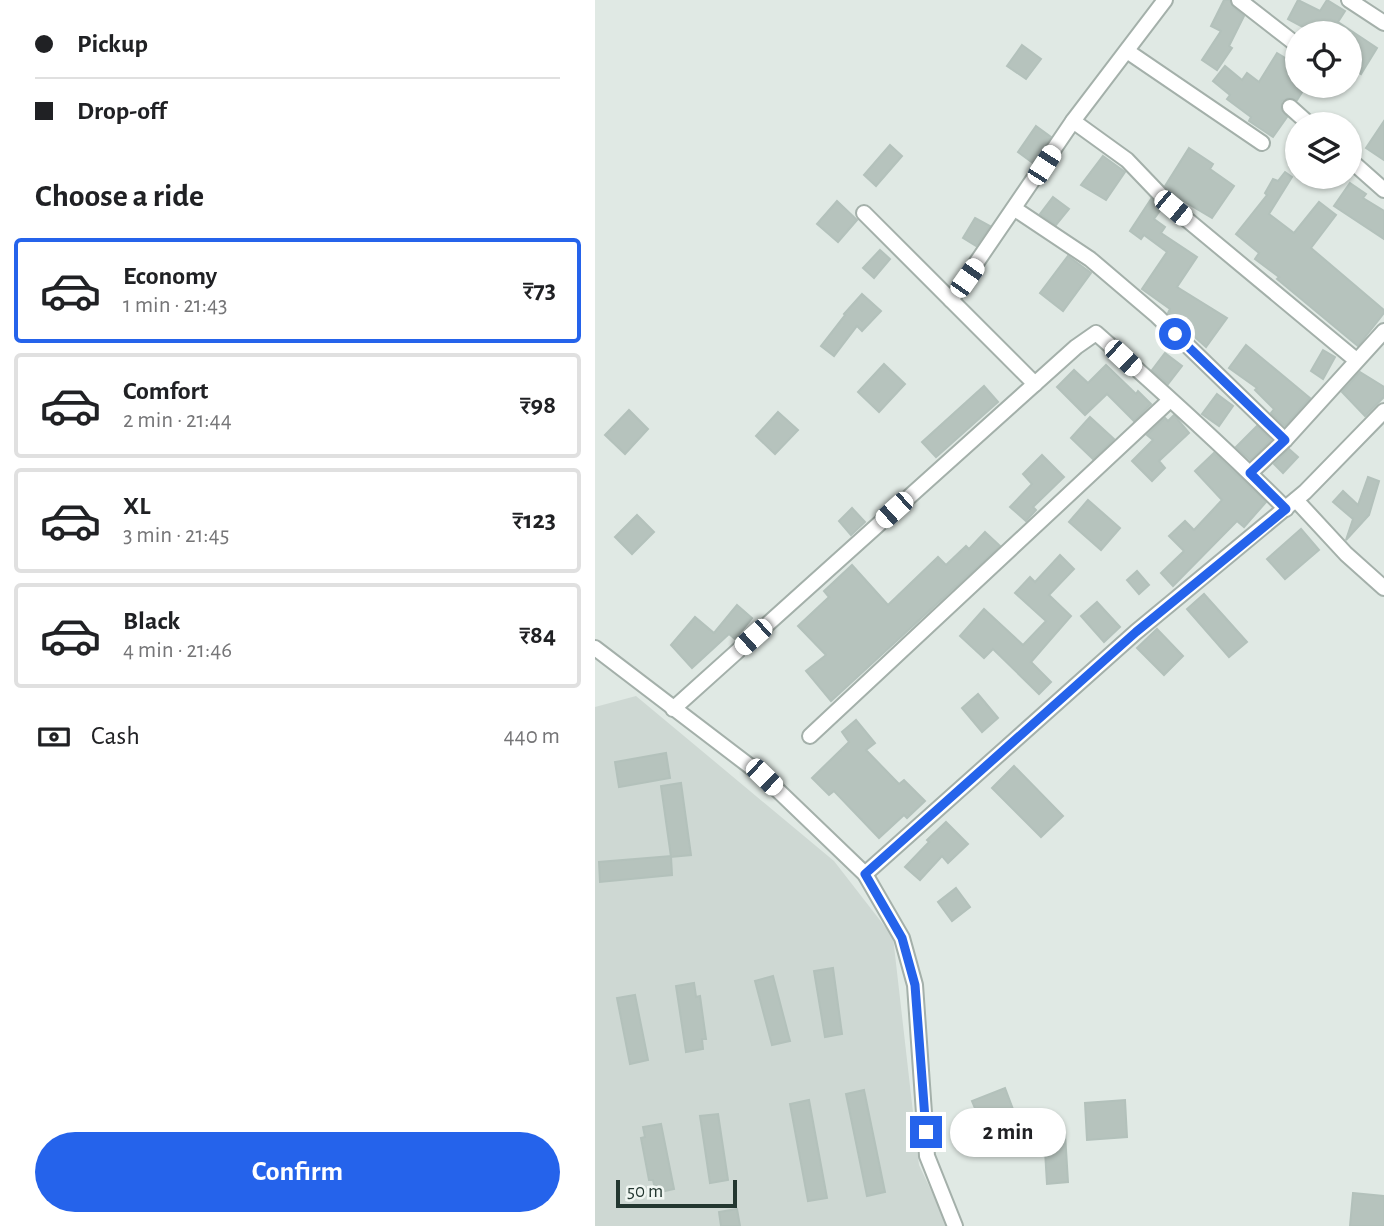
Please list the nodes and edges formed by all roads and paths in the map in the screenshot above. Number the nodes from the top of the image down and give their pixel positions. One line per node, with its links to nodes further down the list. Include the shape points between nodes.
1 (1165, 0): 6 (street)
2 (1239, 0): 5 (street)
3 (1349, 0): 4 (street)
4 (1384, 23)
5 (1285, 36)
6 (1127, 51): 9 (street); 10 (street)
7 (1290, 107): 8 (street)
8 (1296, 112)
9 (1073, 121): 13 (street); 17 (street, via 1127,160 1173,208)
10 (1262, 143)
11 (1362, 171): 12 (street)
12 (1384, 190)
13 (1015, 209): 15 (street); 21 (street, via 1090,259 1157,316)
14 (864, 213): 15 (street)
15 (951, 300): 18 (street)
16 (1384, 331): 17 (street)
17 (1356, 360): 21 (street)
18 (1035, 384): 19 (street, via 1096,333); 26 (street)
19 (1170, 401): 22 (street); 27 (street)
20 (1384, 411): 23 (street)
21 (1285, 440): 22 (street)
22 (1250, 473): 23 (street)
23 (1291, 504): 24 (street); 28 (street, via 1136,632)
24 (1384, 588)
25 (595, 648): 26 (street)
26 (673, 709): 28 (street, via 764,777)
27 (810, 736)
28 (865, 874): 29 (street, via 902,938 915,985 927,1156)
29 (954, 1226)

